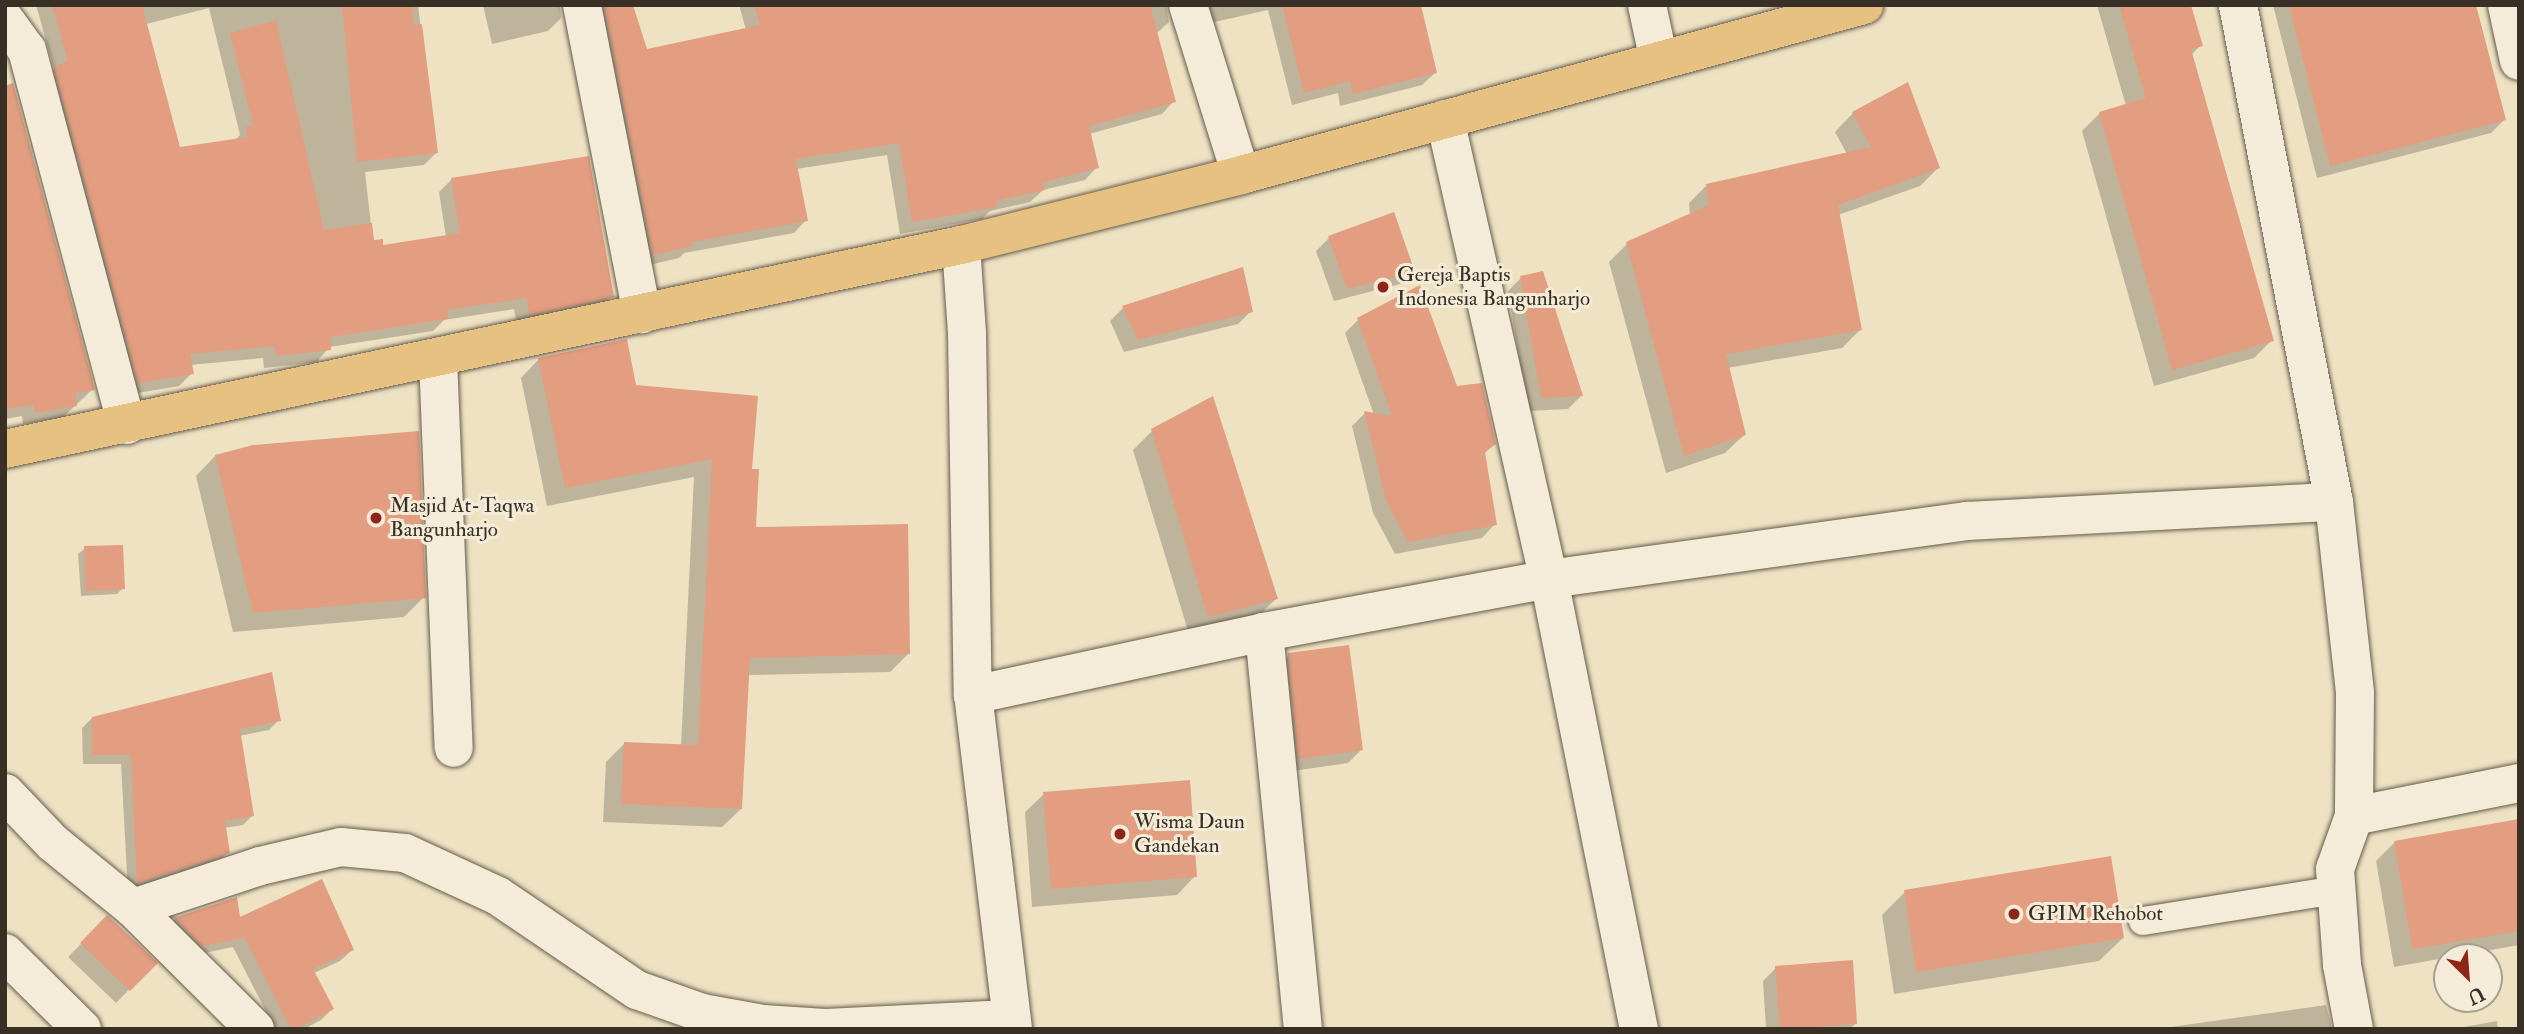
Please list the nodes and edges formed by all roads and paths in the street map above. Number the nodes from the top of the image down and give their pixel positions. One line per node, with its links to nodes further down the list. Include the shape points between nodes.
1 (582, 5): 13 (street)
2 (1188, 5): 11 (street)
3 (1647, 5): 8 (street)
4 (1864, 5): 8 (main road)
5 (2238, 5): 17 (street)
6 (2507, 5): 9 (street)
7 (5, 20): 15 (street, via 27,50)
8 (1659, 61): 10 (main road)
9 (2519, 61)
10 (1445, 119): 11 (main road); 18 (street)
11 (1241, 175): 12 (main road)
12 (961, 245): 13 (main road); 20 (street)
13 (642, 314): 14 (main road)
14 (438, 358): 15 (main road); 21 (street)
15 (127, 425): 16 (main road)
16 (5, 449)
17 (2334, 502): 18 (street, via 1967,522); 24 (street, via 2355,693)
18 (1549, 579): 19 (street); 33 (street)
19 (1264, 632): 20 (street); 32 (street)
20 (974, 695): 29 (street)
21 (454, 748)
22 (2519, 783): 24 (street)
23 (5, 793): 26 (street, via 53,843)
24 (2354, 816): 25 (street, via 2335,869)
25 (2337, 890): 27 (lane); 34 (street, via 2342,965)
26 (133, 908): 29 (street, via 260,866 341,847 405,853 498,896 637,990 702,1013 763,1024 825,1028); 31 (street)
27 (2143, 921)
28 (5, 953): 30 (street)
29 (1012, 1024)
30 (82, 1029)
31 (256, 1029)
32 (1303, 1029)
33 (1639, 1029)
34 (2354, 1029)

